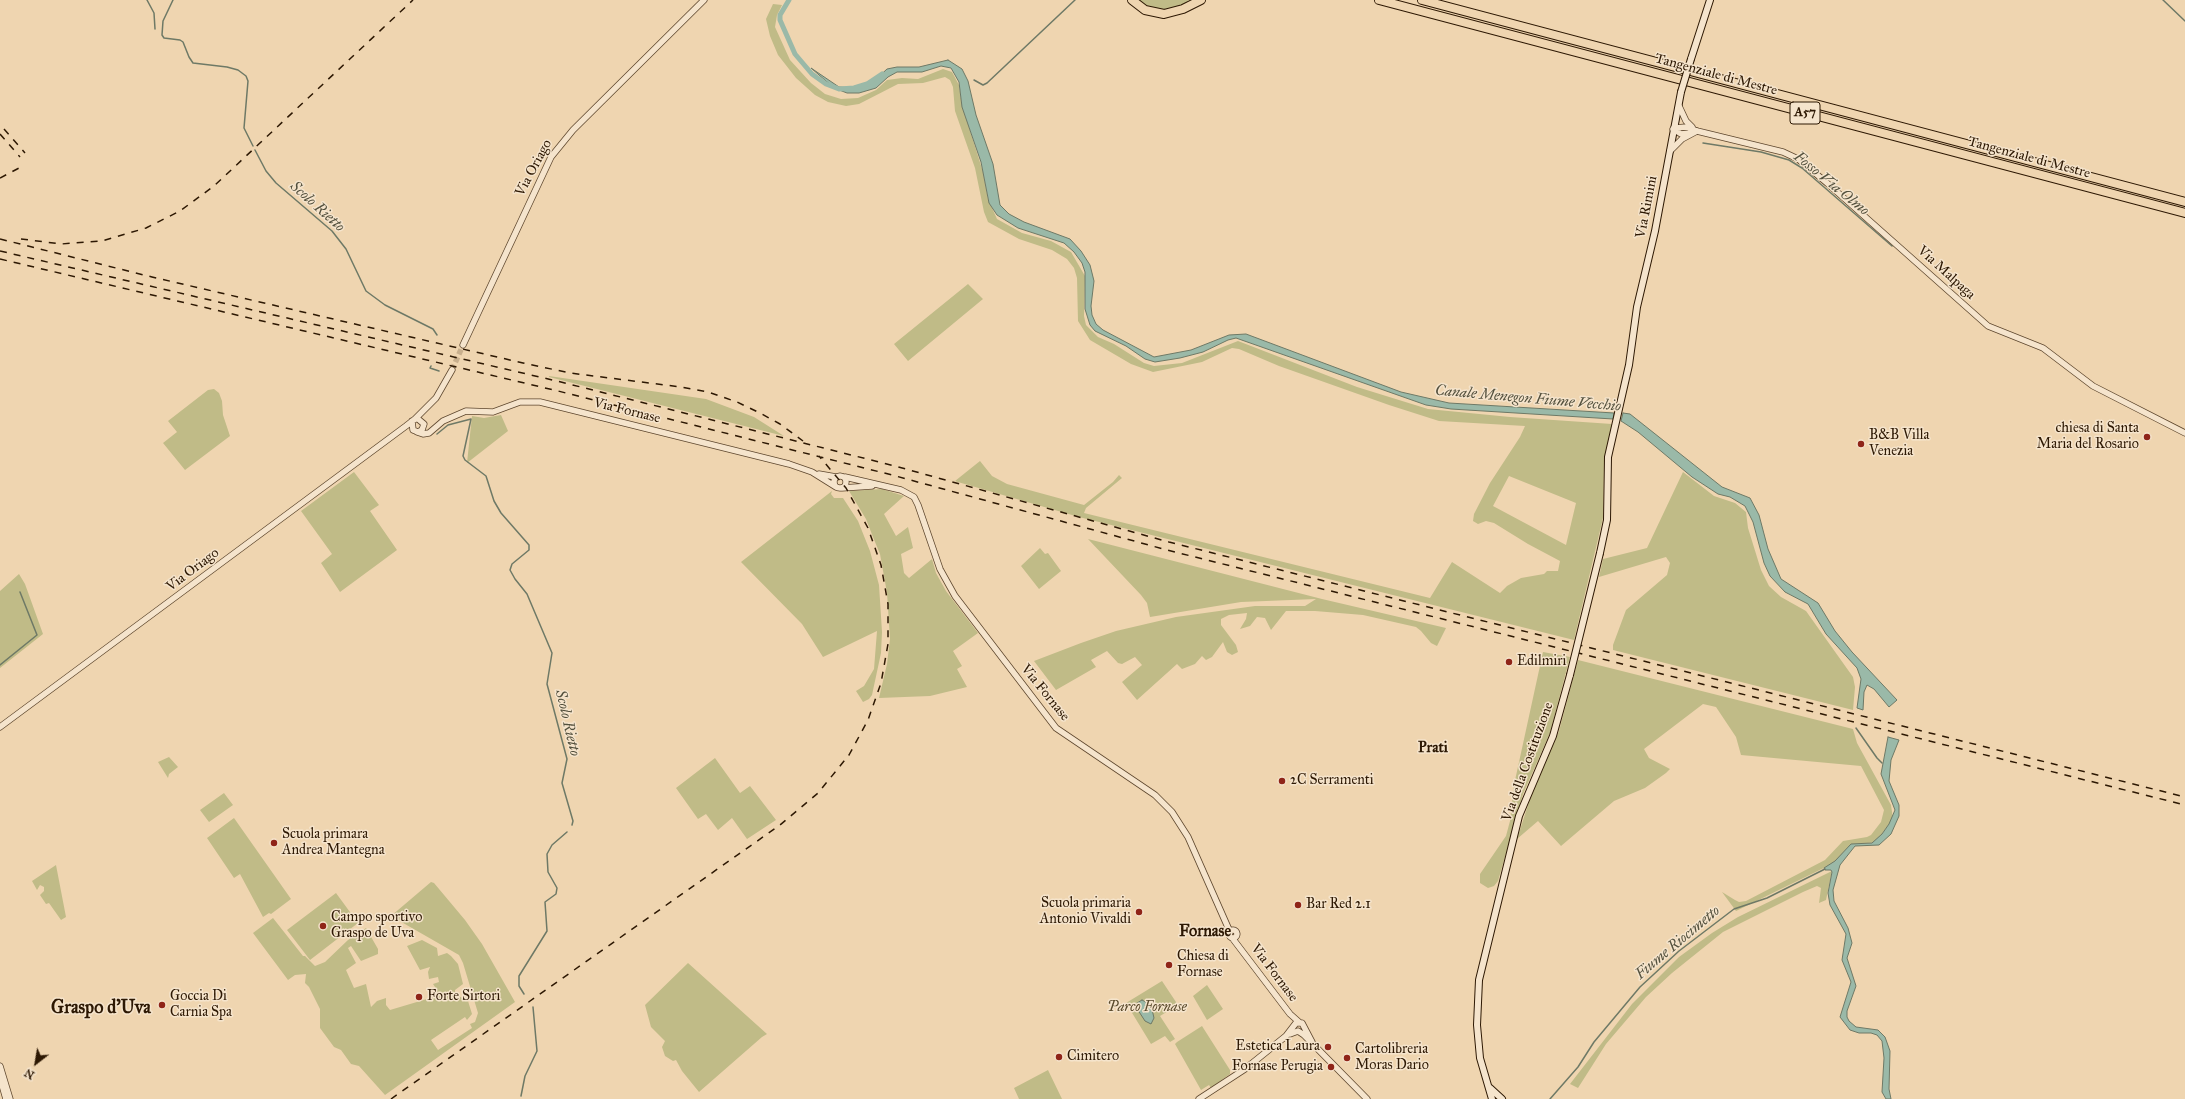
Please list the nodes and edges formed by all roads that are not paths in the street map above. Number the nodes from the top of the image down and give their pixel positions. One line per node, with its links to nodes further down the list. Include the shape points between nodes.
1 (704, 0): 17 (street, Via Oriago, via 573,130 551,157)
2 (1132, 0): 9 (highway, via 1154,13 1164,14)
3 (1192, 0): 9 (highway)
4 (1201, 0): 9 (highway)
5 (1379, 0): 16 (highway, Tangenziale di Mestre / A57)
6 (1422, 0): 10 (highway, Tangenziale di Mestre / A57)
7 (1439, 0): 10 (highway, A57)
8 (1710, 0): 11 (main road, Via Rimini, bridge)
9 (1183, 9)
10 (1469, 12): 15 (highway, Tangenziale di Mestre / A57)
11 (1679, 106): 12 (main road, Via Rimini); 13 (street, via 1686,121)
12 (1674, 129): 13 (street, Via Malpaga, via 1684,126); 14 (main road, Via Rimini)
13 (1696, 132): 14 (street, via 1682,139); 26 (street, Via Malpaga, via 1783,152 1803,162 1988,326 2043,348 2093,386)
14 (1670, 151): 22 (main road, Via Rimini)
15 (2185, 202)
16 (2185, 213)
17 (463, 344)
18 (452, 370): 19 (street, Via Oriago, via 441,392)
19 (424, 412): 20 (street, Via Oriago); 21 (street, Via Oriago)
20 (413, 421): 21 (street); 24 (street); 25 (street, Via Oriago)
21 (422, 421): 23 (street); 24 (street, Via Oriago, via 422,430)
22 (1616, 422): 33 (main road, Via della Costituzione, bridge, via 1607,468 1607,520 1600,553 1556,728 1525,798)
23 (438, 425): 24 (street, Via Fornase, via 426,434); 27 (street, Via Fornase, via 466,411 493,412 520,402 540,402 783,462)
24 (415, 431): 25 (street, Via Oriago)
25 (399, 432): 32 (street, Via Oriago)
26 (2185, 433)
27 (812, 472): 28 (street, Via Fornase); 31 (street, Via Fornase)
28 (836, 476): 29 (street, Via Fornase); 31 (street, via 834,482)
29 (845, 477): 30 (street, Via Fornase); 31 (street, via 846,483)
30 (883, 486): 31 (street, Via Fornase); 37 (street, Via Fornase, via 908,492 914,497 948,586 1052,723 1065,736 1155,795 1172,812 1188,838 1232,931 1230,937 1235,938)
31 (839, 487)
32 (0, 727)
33 (1510, 854): 34 (main road, via 1505,859); 36 (main road, Via della Costituzione, via 1497,895)
34 (1498, 885)
35 (1492, 910): 36 (main road)
36 (1489, 937): 40 (main road, Via della Costituzione, via 1479,980 1476,1025 1480,1058)
37 (1298, 1027): 43 (street, via 1245,1069); 44 (street, Via Fornase)
38 (0, 1066): 42 (street)
39 (0, 1078): 41 (street)
40 (1489, 1087): 45 (main road, Via della Costituzione); 46 (main road)
41 (6, 1099)
42 (10, 1099)
43 (1199, 1099)
44 (1367, 1099)
45 (1492, 1099)
46 (1502, 1099)

